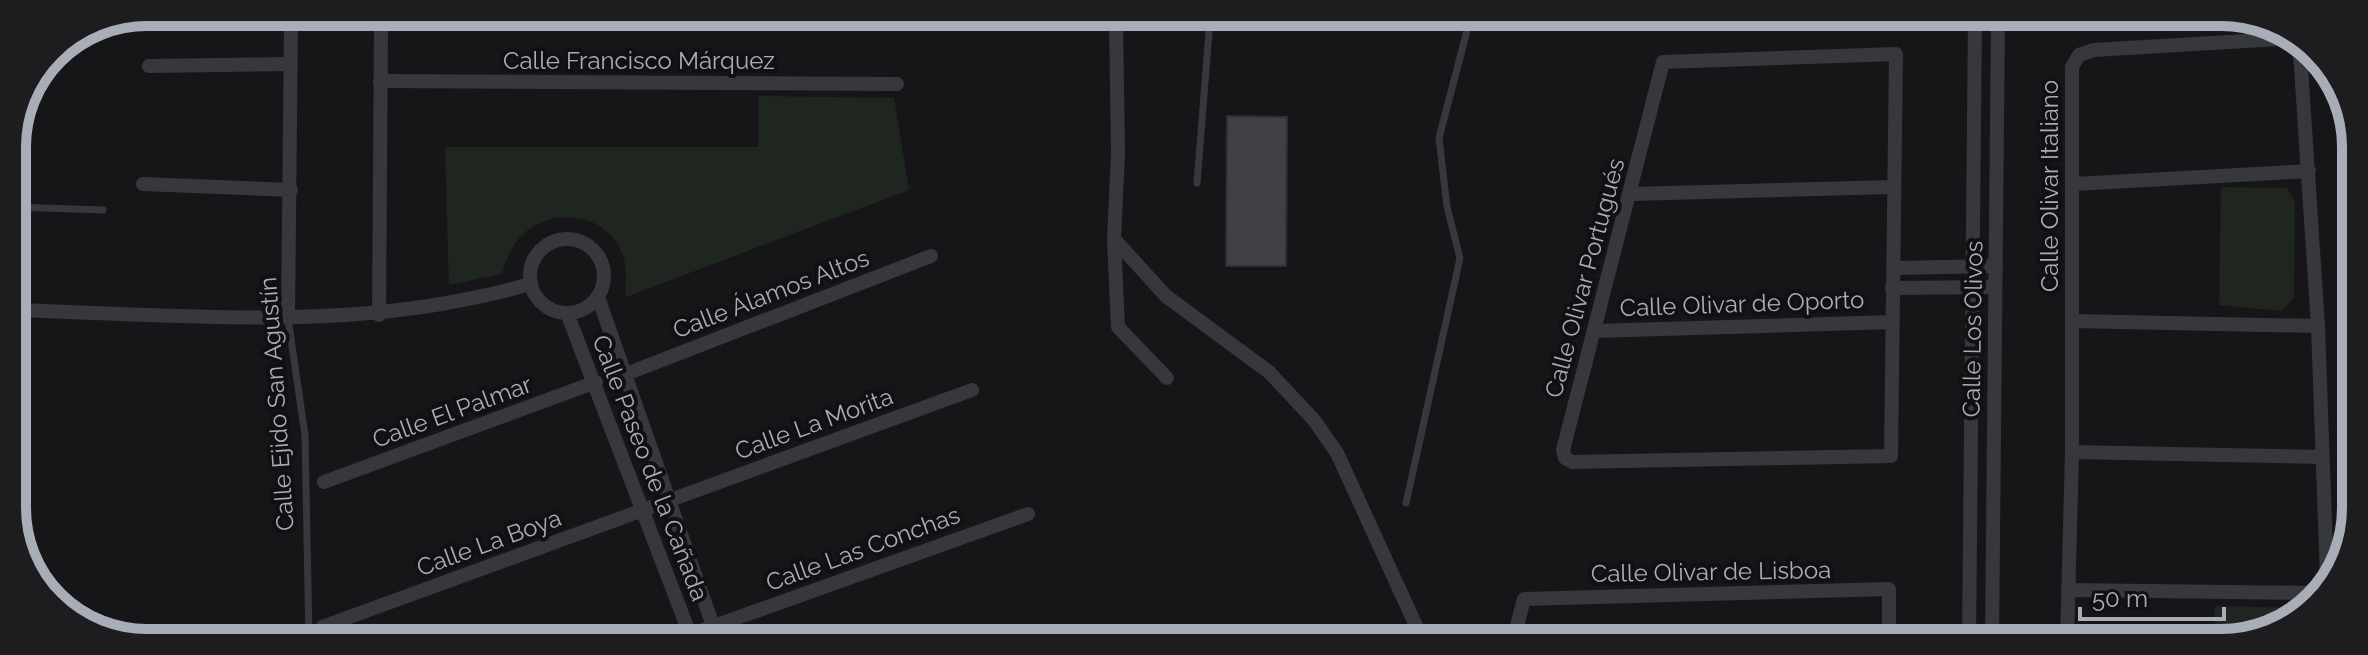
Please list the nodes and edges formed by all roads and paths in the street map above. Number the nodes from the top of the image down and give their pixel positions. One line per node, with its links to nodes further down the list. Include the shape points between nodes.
1 (291, 26): 10 (street, Calle Ejido San Agustín)
2 (1116, 26): 23 (street)
3 (1209, 26): 15 (lane)
4 (1468, 26): 49 (lane, via 1439,138 1444,194 1460,258)
5 (1975, 26): 26 (street, Calle Los Olivos)
6 (1998, 26): 25 (street, Calle Los Olivos)
7 (381, 27): 12 (street)
8 (2276, 39): 17 (street, Calle Olivar Italiano, via 2079,55 2072,67)
9 (2300, 55): 14 (street, Calle Olivar Italiano)
10 (290, 64): 11 (street); 19 (street, Calle Ejido San Agustín)
11 (149, 66)
12 (380, 81): 13 (street, Calle Francisco Márquez); 35 (street)
13 (897, 84)
14 (2309, 171): 17 (street); 39 (street, Calle Olivar Italiano)
15 (1197, 183)
16 (143, 184): 19 (street)
17 (2074, 184): 37 (street, Calle Olivar Italiano)
18 (1894, 187): 20 (street); 20 (street, Calle Olivar Portugués, via 1896,54 1663,62); 27 (street, Calle Olivar Portugués)
19 (291, 190): 36 (street, Calle Ejido San Agustín)
20 (1631, 194): 40 (street, Calle Olivar Portugués)
21 (26, 207): 22 (lane)
22 (103, 210)
23 (1114, 239): 42 (street, via 1118,327); 60 (street, via 1166,296 1269,372 1314,420 1337,453)
24 (931, 256): 41 (street, Calle Álamos Altos)
25 (1996, 266): 26 (street); 30 (street, Calle Los Olivos)
26 (1972, 267): 27 (street); 29 (street, Calle Los Olivos)
27 (1894, 268): 31 (street, Calle Olivar Portugués)
28 (531, 283): 32 (street, via 534,259 542,249 553,242 577,240 602,263 605,275); 34 (street, via 543,304); 35 (street)
29 (1972, 287): 30 (street); 31 (street); 63 (street, Calle Los Olivos)
30 (1995, 287): 64 (street, Calle Los Olivos)
31 (1892, 288): 38 (street, Calle Olivar Portugués)
32 (598, 297): 34 (street); 41 (street, Calle Paseo de la Cañada)
33 (26, 310): 36 (street)
34 (567, 313): 43 (street, Calle Paseo de la Cañada)
35 (379, 315): 36 (street)
36 (288, 318): 56 (lane, Calle Ejido San Agustín, via 305,435)
37 (2072, 321): 39 (street); 45 (street, Calle Olivar Italiano)
38 (1892, 322): 40 (street, Calle Olivar de Oporto); 40 (street, Calle Olivar Portugués, via 1891,456 1572,462 1563,450)
39 (2318, 326): 46 (street, Calle Olivar Italiano)
40 (1594, 331)
41 (626, 374): 48 (street, Calle Paseo de la Cañada)
42 (1167, 378)
43 (596, 382): 47 (street, Calle El Palmar); 50 (street, Calle Paseo de la Cañada)
44 (972, 390): 48 (street, Calle La Morita)
45 (2072, 452): 46 (street); 53 (street, Calle Olivar Italiano)
46 (2322, 457): 52 (street, Calle Olivar Italiano)
47 (324, 482)
48 (671, 499): 50 (street, Calle La Boya); 58 (street, Calle Paseo de la Cañada)
49 (1406, 503)
50 (643, 510): 55 (street, Calle La Boya); 57 (street, Calle Paseo de la Cañada)
51 (1028, 514): 59 (street, Calle Las Conchas)
52 (2327, 568)
53 (2068, 590): 54 (street); 65 (street, Calle Olivar Italiano)
54 (2307, 593)
55 (322, 627)
56 (309, 629)
57 (688, 629)
58 (715, 629)
59 (726, 629)
60 (1418, 629)
61 (1516, 629): 62 (street, Calle Olivar de Lisboa, via 1524,599 1889,589)
62 (1889, 629)
63 (1969, 629)
64 (1992, 629)
65 (2067, 629)

